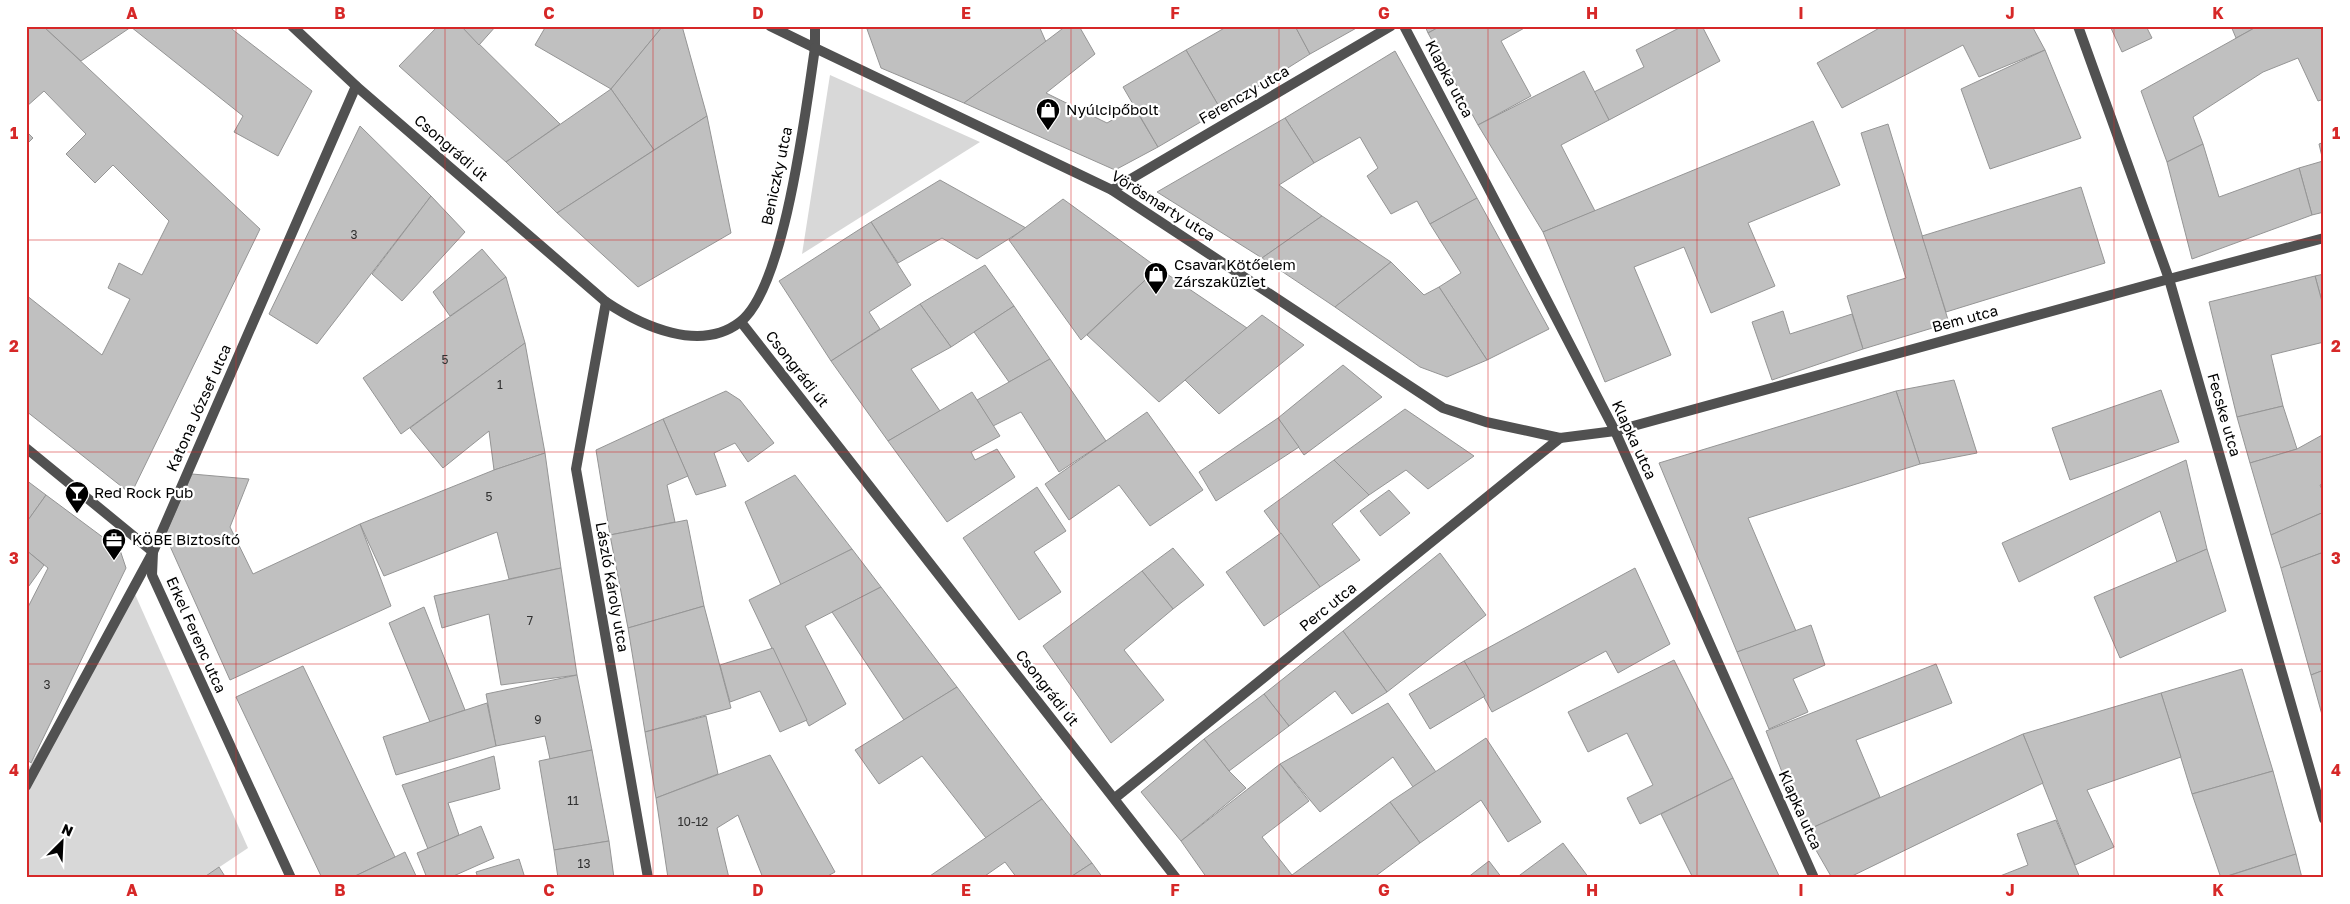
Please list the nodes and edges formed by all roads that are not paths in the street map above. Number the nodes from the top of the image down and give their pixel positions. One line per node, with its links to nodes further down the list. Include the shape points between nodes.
1 (292, 26): 8 (street, Csongrádi út)
2 (770, 26): 7 (street, Vörösmarty utca)
3 (814, 26): 7 (street, Beniczky utca)
4 (1391, 26): 9 (street, Ferenczy utca)
5 (1404, 26): 14 (street, Klapka utca)
6 (2078, 26): 11 (street, Fecske utca)
7 (815, 48): 9 (street, Vörösmarty utca); 13 (street, Beniczky utca, via 792,188 771,268 760,299)
8 (356, 86): 12 (street, Csongrádi út); 17 (street, Katona József utca)
9 (1112, 190): 15 (street, Vörösmarty utca, via 1443,408 1486,422)
10 (2324, 238): 11 (street, Bem utca)
11 (2169, 278): 14 (street, Bem utca); 20 (street, Fecske utca)
12 (606, 302): 13 (street, Csongrádi út, via 628,316 673,333 712,334); 22 (street, László Károly utca, via 576,469)
13 (741, 322): 19 (street, Csongrádi út)
14 (1615, 431): 15 (street, Vörösmarty utca); 24 (street, Klapka utca)
15 (1560, 438): 19 (street, Perc utca)
16 (26, 448): 17 (street)
17 (153, 552): 18 (street, Katona József utca); 21 (street, Erkel Ferenc utca, via 152,575)
18 (26, 786)
19 (1115, 798): 23 (street, Csongrádi út)
20 (2324, 818)
21 (291, 878)
22 (648, 878)
23 (1176, 878)
24 (1814, 878)

